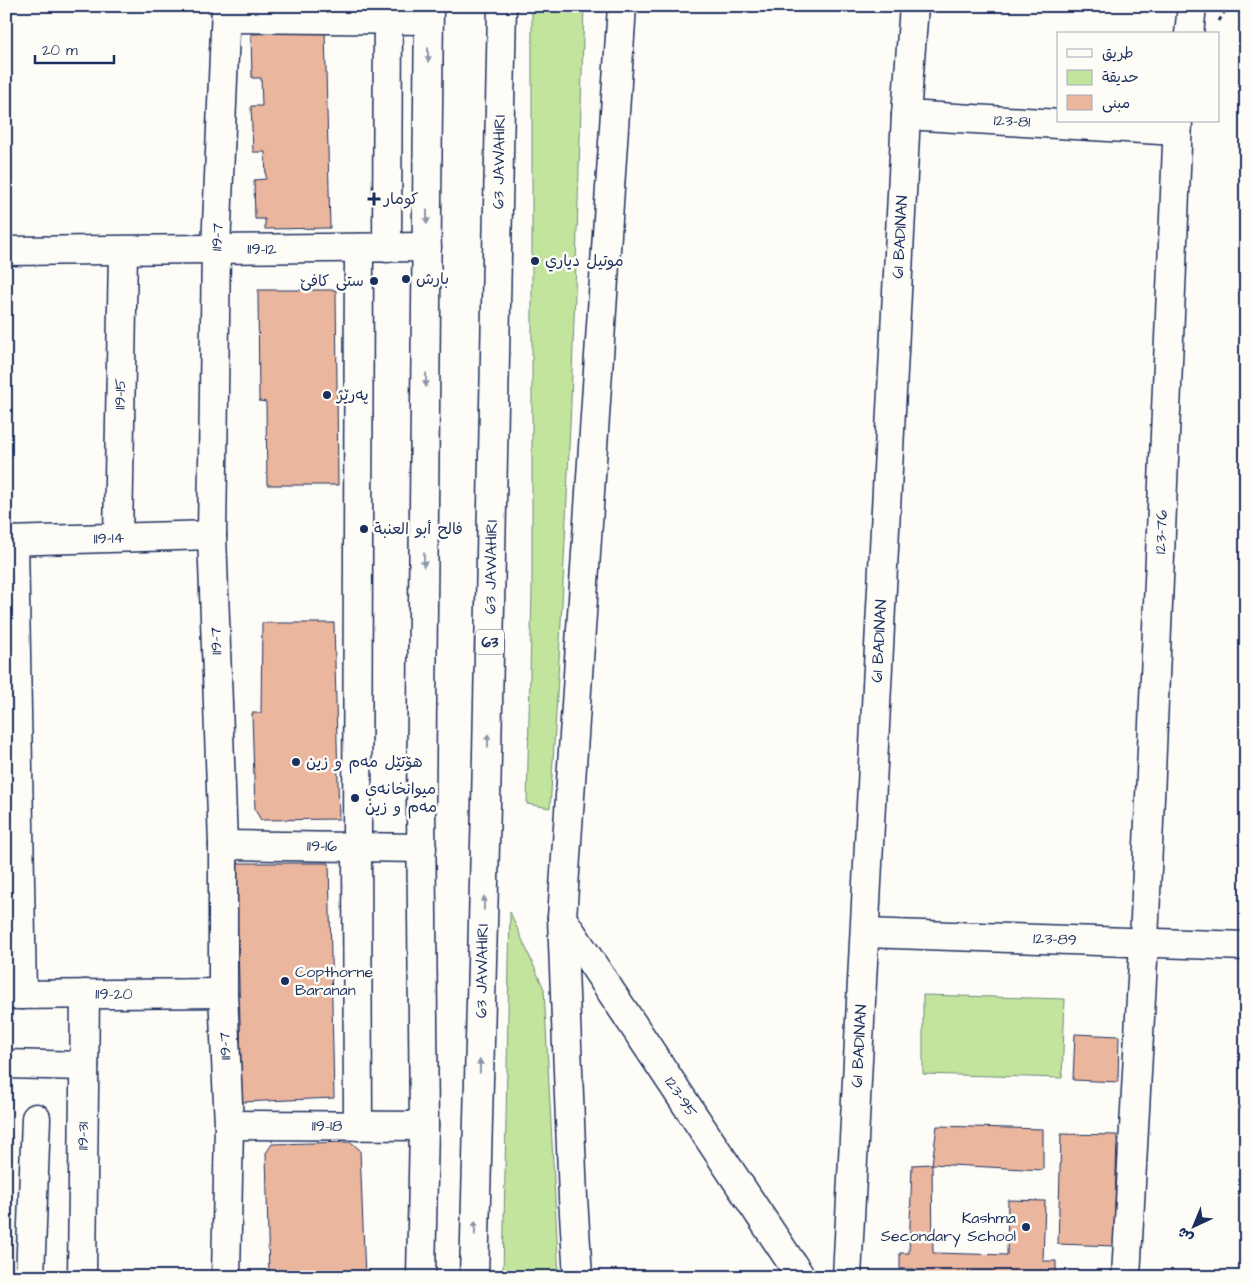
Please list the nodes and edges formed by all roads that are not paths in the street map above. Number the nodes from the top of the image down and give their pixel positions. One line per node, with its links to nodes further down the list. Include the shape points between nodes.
1 (502, 6): 42 (street, 63 JAWAHIRI / 63, one-way to 1)
2 (622, 6): 25 (street)
3 (914, 6): 9 (street, 61 BADINAN)
4 (1192, 6): 8 (street)
5 (226, 12): 6 (street); 16 (street, 119-7)
6 (388, 13): 7 (street); 15 (street)
7 (428, 13): 13 (street, one-way to 13)
8 (1189, 32)
9 (906, 115): 10 (street, 123-81); 26 (street, 61 BADINAN)
10 (1057, 121)
11 (1079, 122): 12 (street, 123-81)
12 (1178, 126): 27 (street, 123-76)
13 (427, 247): 15 (street, 119-12); 24 (street, one-way to 24)
14 (359, 248): 15 (street, 119-12); 16 (street, 119-12); 23 (street)
15 (388, 248)
16 (216, 249): 18 (street, 119-12); 19 (street, 119-7)
17 (6, 251): 18 (street, 119-12)
18 (123, 251): 20 (street, 119-15)
19 (212, 535): 20 (street, 119-14); 22 (street, 119-7)
20 (118, 537): 21 (street, 119-14)
21 (10, 541): 31 (street)
22 (223, 845): 23 (street, 119-16); 30 (street, 119-7)
23 (357, 847): 24 (street, 119-16); 36 (street)
24 (422, 848): 37 (street)
25 (562, 918): 43 (street); 44 (street, 123-95)
26 (865, 933): 27 (street, 123-89); 45 (street, 61 BADINAN)
27 (1144, 942): 28 (street, 123-89); 46 (street, 123-76)
28 (1246, 946)
29 (84, 994): 30 (street, 119-20); 31 (street, 119-20); 33 (street, 119-31)
30 (223, 994): 35 (street, 119-7)
31 (14, 995)
32 (6, 1064): 33 (street)
33 (84, 1066): 39 (street, 119-31)
34 (36, 1118): 38 (street)
35 (229, 1125): 36 (street, 119-18); 40 (street, 119-7)
36 (358, 1126): 37 (street, 119-18)
37 (424, 1126): 41 (street)
38 (30, 1277)
39 (82, 1277)
40 (226, 1277)
41 (421, 1277)
42 (474, 1277)
43 (578, 1277)
44 (801, 1277)
45 (847, 1277)
46 (1126, 1277)

